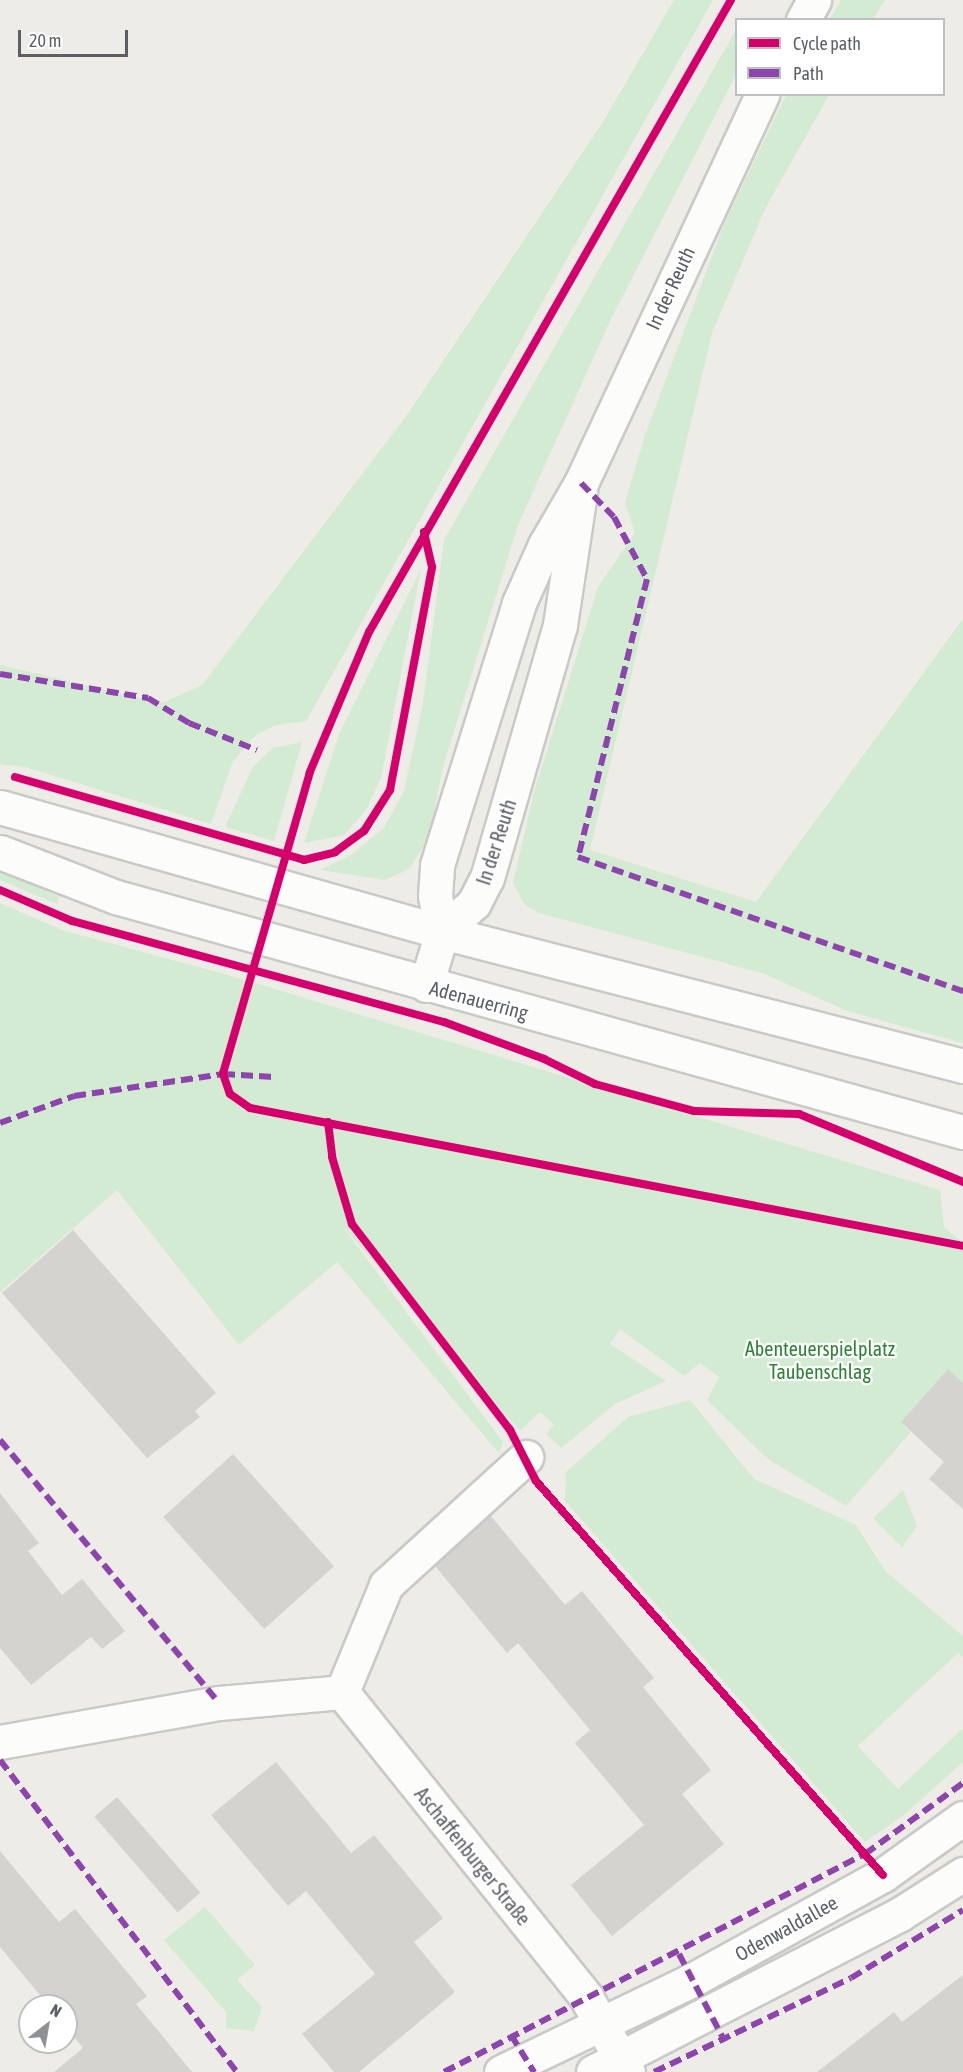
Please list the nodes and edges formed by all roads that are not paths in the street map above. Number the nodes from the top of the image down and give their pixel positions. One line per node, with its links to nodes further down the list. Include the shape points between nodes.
1 (814, 0): 2 (street)
2 (804, 18)
3 (761, 96): 4 (street, In der Reuth)
4 (581, 483): 7 (street, In der Reuth, via 545,545 519,603 441,853 435,896); 7 (street, In der Reuth, via 575,549 560,625 487,878 474,903)
5 (0, 807): 7 (street)
6 (0, 852): 8 (street, Adenauerring, via 116,897)
7 (442, 932): 8 (street); 9 (street)
8 (426, 985): 10 (street, Adenauerring)
9 (963, 1066)
10 (963, 1132)
11 (526, 1457): 12 (street, via 386,1585)
12 (342, 1692): 13 (street, via 219,1703); 16 (street, Aschaffenburger Straße, via 586,1997)
13 (0, 1742)
14 (963, 1818): 16 (street, Odenwaldallee, via 882,1875 692,1980)
15 (963, 1874): 17 (street, Odenwaldallee, via 900,1914)
16 (600, 2022): 17 (street, Odenwaldallee); 18 (street, Odenwaldallee)
17 (613, 2067)
18 (501, 2072)

